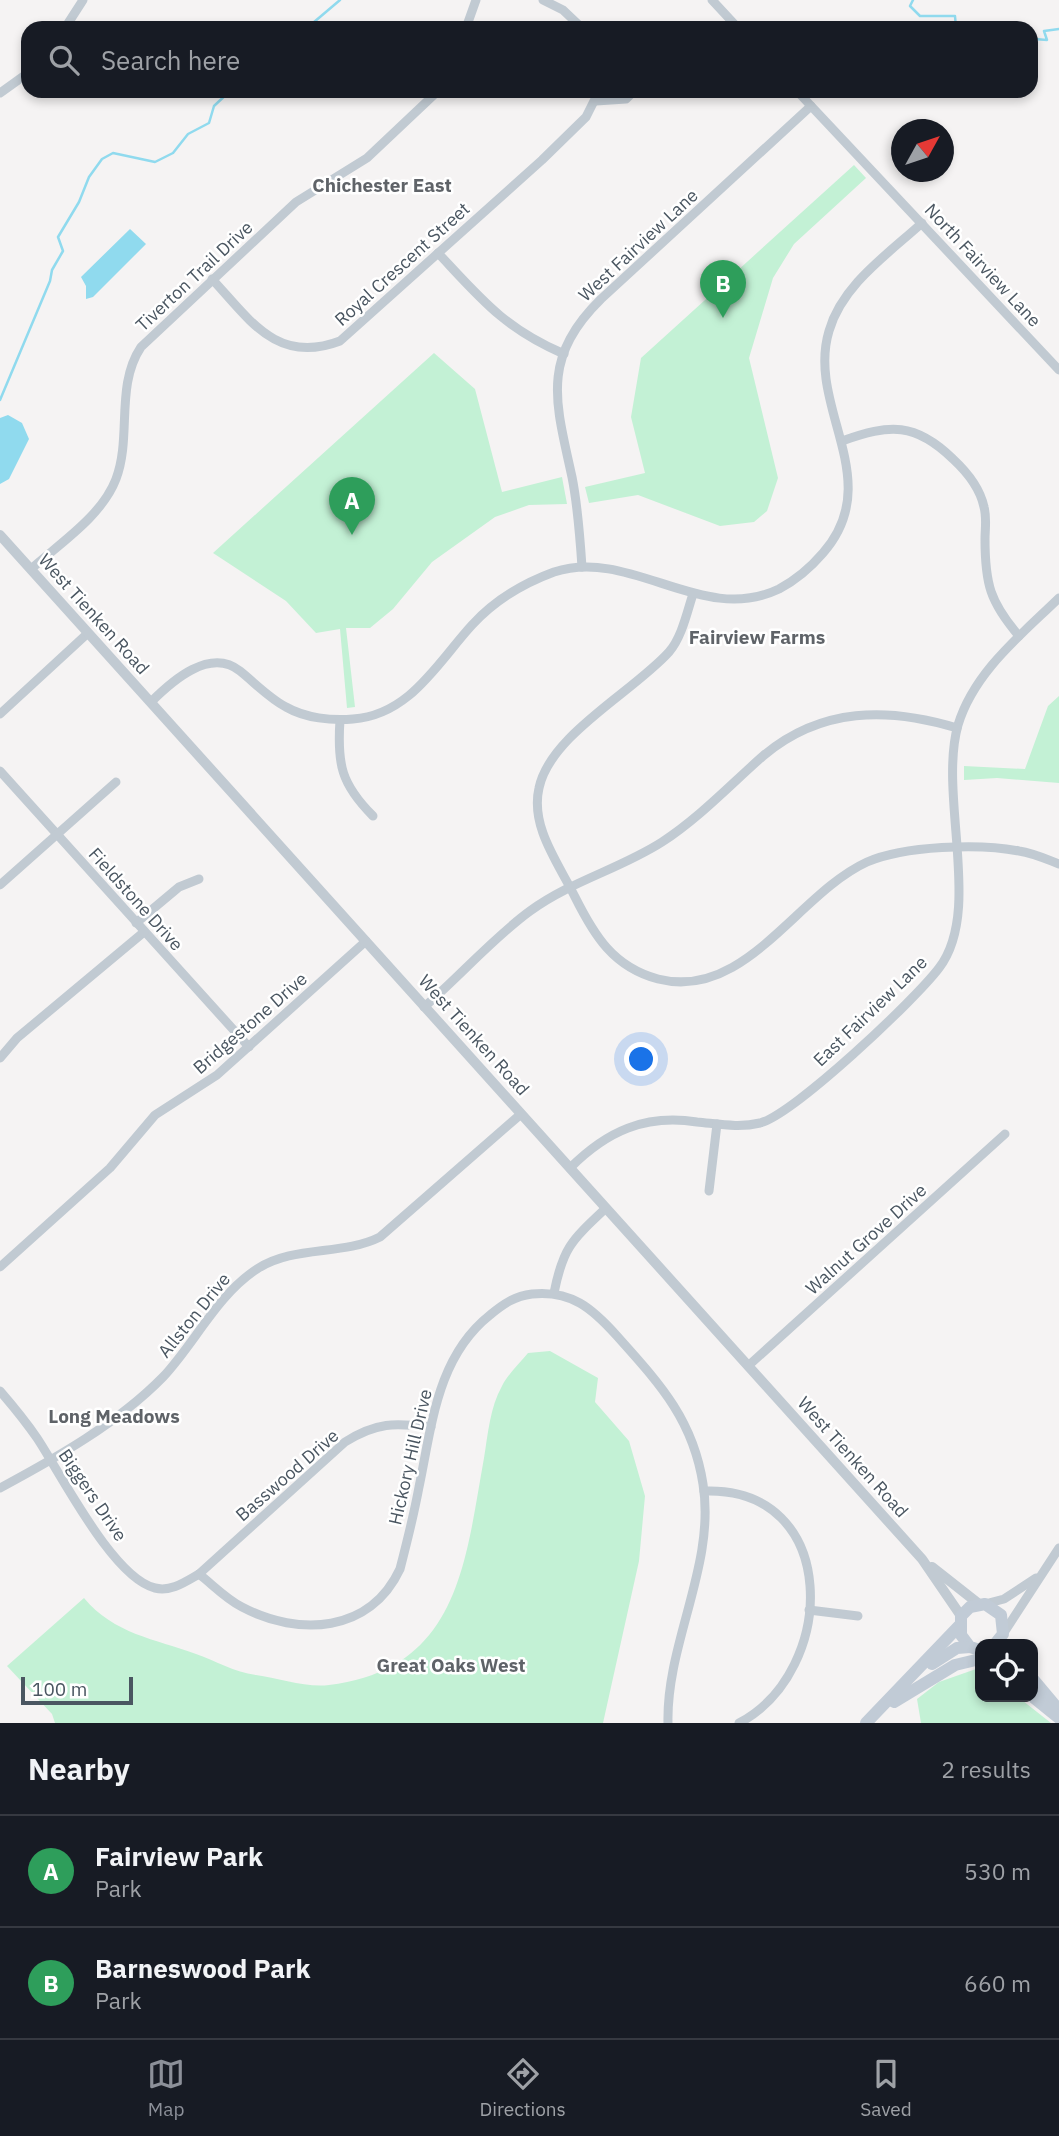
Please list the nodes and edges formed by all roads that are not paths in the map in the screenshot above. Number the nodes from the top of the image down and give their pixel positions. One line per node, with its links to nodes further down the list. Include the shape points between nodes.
1 (83, 0): 5 (street)
2 (476, 0): 6 (street)
3 (543, 0): 7 (street)
4 (712, 0): 8 (street)
5 (71, 21)
6 (468, 21)
7 (575, 21)
8 (732, 21)
9 (21, 78): 10 (street)
10 (0, 93)
11 (431, 98): 19 (street, Tiverton Trail Drive, via 367,158 296,202)
12 (597, 98): 15 (street, Royal Crescent Street)
13 (627, 98): 15 (street)
14 (804, 98): 16 (street, North Fairview Lane)
15 (596, 102): 18 (street, Royal Crescent Street, via 542,160)
16 (811, 106): 17 (street, North Fairview Lane); 20 (street, West Fairview Lane, via 586,313)
17 (922, 223): 21 (street, North Fairview Lane); 22 (street, via 841,303 829,330 823,357)
18 (438, 253): 19 (street, Royal Crescent Street, via 352,332 340,341 313,348 272,341); 20 (street, via 501,320)
19 (212, 279): 25 (street, Tiverton Trail Drive, via 132,360 118,471 108,495)
20 (564, 354): 24 (street, West Fairview Lane, via 558,371 556,411 577,503)
21 (1059, 370)
22 (842, 441): 26 (street, via 848,500 837,533 818,559 785,585 756,596 723,599); 29 (street, via 870,431 906,429 921,433 960,466 978,489 984,507 988,589)
23 (0, 535): 25 (street, West Tienken Road)
24 (582, 567): 26 (street, via 630,571); 32 (street, via 552,573 501,599 473,624 419,689 400,702 365,718)
25 (31, 569): 28 (street, West Tienken Road)
26 (693, 594): 42 (street, via 671,651 579,732 543,774 538,790 540,826)
27 (1059, 598): 29 (street, East Fairview Lane)
28 (88, 633): 30 (street, West Tienken Road); 31 (street)
29 (1019, 636): 33 (street, East Fairview Lane, via 979,682)
30 (151, 702): 32 (street, via 184,673 204,665 229,664 285,707); 45 (street, West Tienken Road)
31 (0, 714)
32 (340, 720): 36 (street, via 343,776)
33 (957, 728): 38 (street, East Fairview Lane); 42 (street, via 883,713 862,713 811,726 765,755 662,842)
34 (0, 771): 37 (street, Fieldstone Drive)
35 (116, 782): 37 (street)
36 (373, 816)
37 (56, 834): 41 (street); 43 (street, Fieldstone Drive)
38 (955, 849): 39 (street, via 1008,849); 42 (street, via 889,854 867,862 821,891 749,956 713,978 695,982 667,981 632,970 599,942); 50 (street, East Fairview Lane, via 956,936 940,967 787,1110 758,1123)
39 (1059, 864)
40 (199, 879): 43 (street, via 179,887)
41 (0, 885)
42 (570, 887): 46 (street, via 530,911)
43 (136, 923): 44 (street, Fieldstone Drive)
44 (144, 932): 47 (street, Fieldstone Drive); 48 (street, via 17,1038)
45 (366, 941): 46 (street, West Tienken Road); 47 (street, Bridgestone Drive)
46 (424, 1007): 49 (street, West Tienken Road)
47 (249, 1047): 55 (street, Bridgestone Drive, via 217,1075 155,1115 110,1168)
48 (0, 1058)
49 (521, 1114): 52 (street, West Tienken Road); 60 (street, Allston Drive, via 380,1237 358,1247 274,1261 242,1280 159,1381 121,1413)
50 (717, 1124): 52 (street, East Fairview Lane, via 646,1120 606,1138); 53 (street)
51 (1005, 1134): 57 (street, Walnut Grove Drive)
52 (570, 1168): 54 (street, West Tienken Road)
53 (709, 1191)
54 (606, 1208): 56 (street, via 569,1245); 57 (street, West Tienken Road)
55 (0, 1267)
56 (554, 1293): 59 (street, Hickory Hill Drive, via 507,1301 482,1321 451,1363); 62 (street, Hickory Hill Drive, via 592,1310 674,1403 695,1446)
57 (748, 1366): 64 (street, West Tienken Road)
58 (0, 1391): 60 (street, Biggers Drive)
59 (431, 1427): 65 (street, Basswood Drive, via 380,1424 361,1432); 65 (street, Hickory Hill Drive, via 400,1569 392,1586 362,1614 323,1624 276,1621 239,1606)
60 (50, 1459): 61 (street, Allston Drive); 67 (street, Biggers Drive, via 101,1540 142,1584 156,1589)
61 (0, 1488)
62 (704, 1490): 69 (street, via 754,1499 788,1525 808,1562 812,1581); 81 (street, Hickory Hill Drive, via 704,1534 669,1690)
63 (1059, 1548): 66 (street)
64 (922, 1559): 68 (street, West Tienken Road); 71 (street, West Tienken Road)
65 (199, 1574): 67 (street, Basswood Drive)
66 (1037, 1577): 68 (street, via 1004,1599); 73 (street)
67 (178, 1586)
68 (982, 1604): 71 (main road, via 970,1607); 72 (main road, via 1001,1615)
69 (809, 1610): 70 (street); 82 (street, via 787,1679 761,1710)
70 (858, 1616)
71 (960, 1621): 74 (main road, via 962,1637); 79 (main road)
72 (1001, 1639)
73 (1002, 1639)
74 (975, 1649)
75 (975, 1654): 79 (main road)
76 (1038, 1685): 78 (main road)
77 (1038, 1701): 80 (main road)
78 (1059, 1710)
79 (876, 1713): 83 (main road)
80 (1059, 1718)
81 (668, 1723)
82 (739, 1723)
83 (866, 1723)

